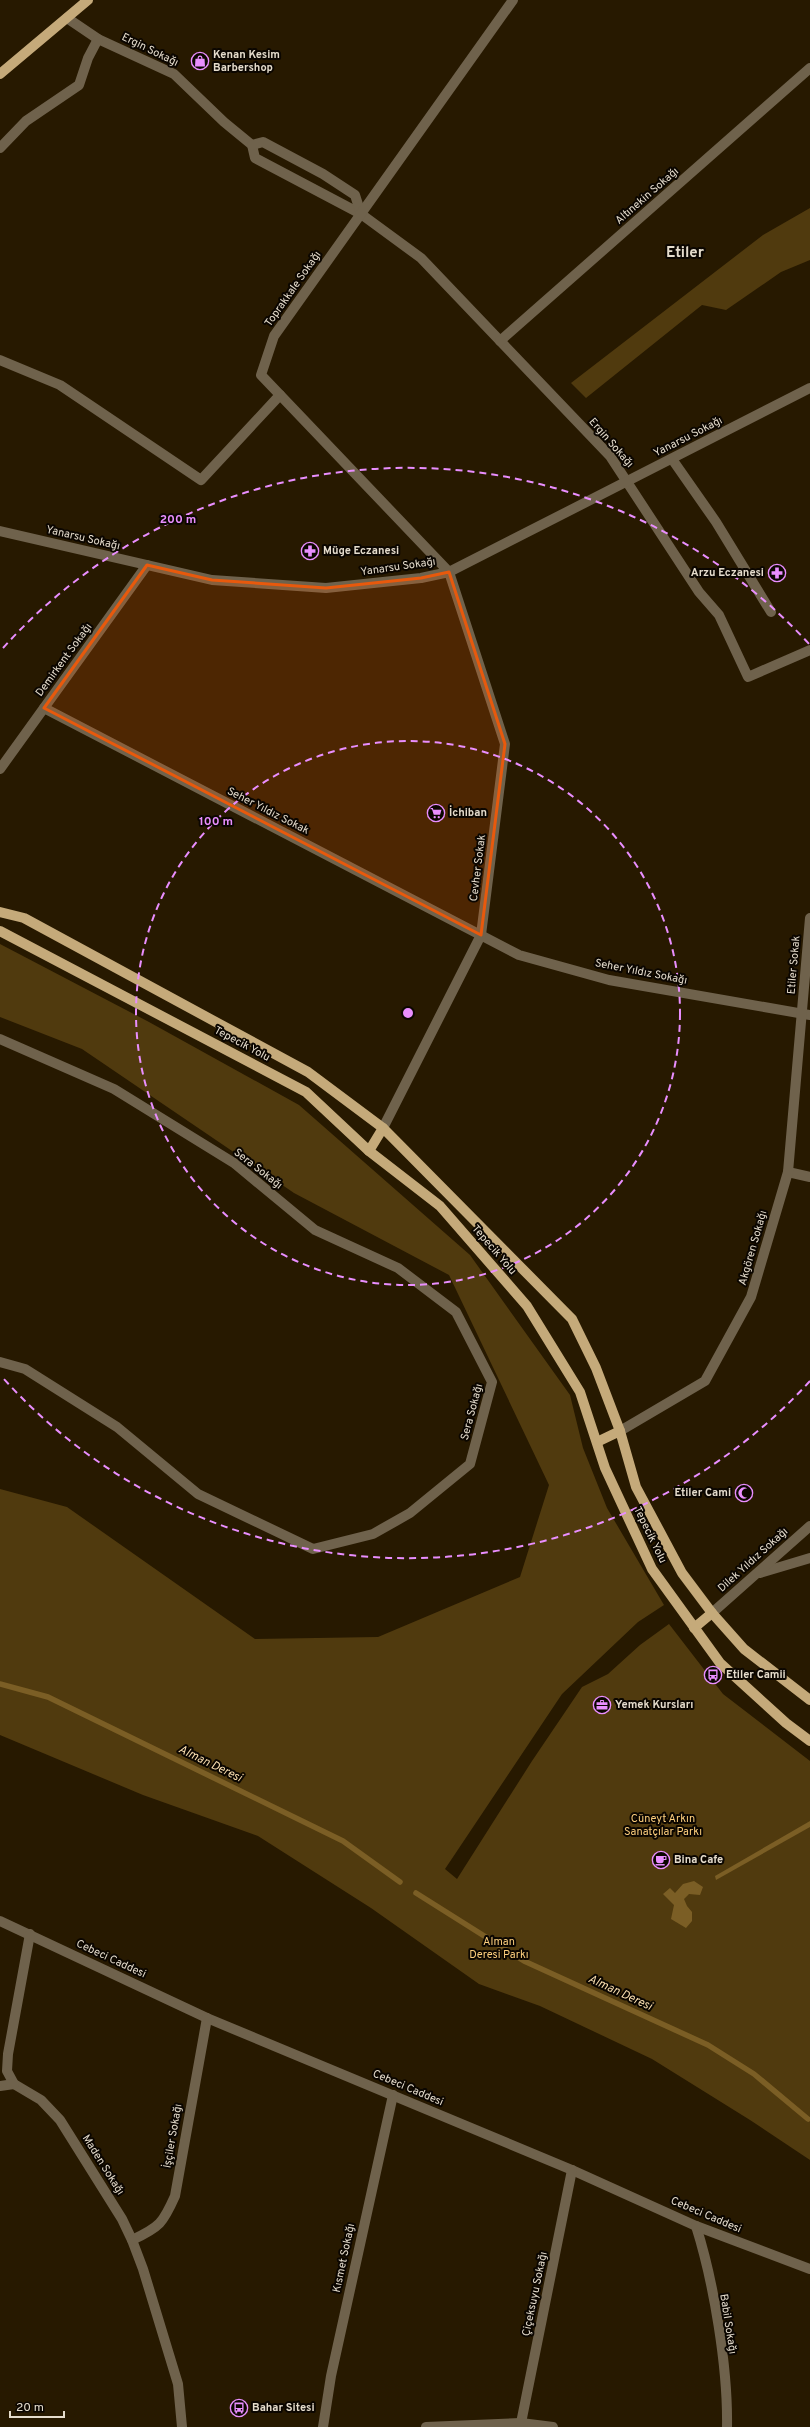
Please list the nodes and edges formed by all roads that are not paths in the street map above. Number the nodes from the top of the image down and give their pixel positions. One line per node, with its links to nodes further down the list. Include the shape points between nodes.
1 (88, 0): 3 (main road)
2 (513, 0): 9 (street, Toprakkale Sokağı)
3 (67, 18): 4 (street, Ergin Sokağı); 6 (main road)
4 (98, 38): 7 (street, Ergin Sokağı, via 174,74); 8 (street, via 79,86 26,121)
5 (810, 68): 10 (street, Altınekin Sokağı)
6 (0, 74)
7 (252, 145): 9 (street, Ergin Sokağı, via 255,158); 9 (street, via 262,142 323,174 355,195)
8 (0, 148)
9 (361, 214): 10 (street, Ergin Sokağı, via 421,258); 13 (street, Toprakkale Sokağı, via 274,336 261,375)
10 (500, 341): 15 (street, Ergin Sokağı, via 610,456)
11 (0, 360): 13 (street, via 60,385 201,480)
12 (810, 388): 14 (street, Yanarsu Sokağı)
13 (280, 395): 18 (street, Toprakkale Sokağı)
14 (672, 459): 15 (street, Yanarsu Sokağı); 19 (street, via 716,522)
15 (628, 481): 18 (street, Yanarsu Sokağı); 20 (street, Ergin Sokağı, via 699,592 719,615 748,677)
16 (0, 531): 17 (street, Yanarsu Sokağı)
17 (147, 565): 18 (street, Yanarsu Sokağı, via 212,580 326,588 421,578); 21 (street, Demirkent Sokağı)
18 (449, 572): 26 (street, Cevher Sokak, via 505,744)
19 (771, 612)
20 (810, 650)
21 (44, 708): 22 (street, Demirkent Sokağı); 26 (street, Seher Yıldız Sokak)
22 (0, 769)
23 (0, 912): 29 (main road, Tepecik Yolu, via 24,918 308,1072)
24 (810, 918): 27 (street, Etiler Sokak)
25 (0, 930): 30 (main road, Tepecik Yolu, via 306,1092)
26 (481, 935): 27 (street, Seher Yıldız Sokağı, via 519,955 609,980); 29 (street, Cevher Sokak)
27 (806, 1015): 31 (street, Akgören Sokağı)
28 (0, 1039): 33 (street, Sera Sokağı, via 114,1089 234,1163 315,1230 398,1268 456,1312 492,1382 470,1464 410,1513 373,1534 313,1549 198,1494 116,1427 26,1369)
29 (384, 1128): 30 (main road); 34 (main road, Tepecik Yolu, via 572,1319 596,1368)
30 (369, 1151): 35 (main road, Tepecik Yolu, via 440,1206 527,1306 580,1392)
31 (788, 1172): 32 (street); 34 (street, Akgören Sokağı, via 751,1297 706,1381)
32 (810, 1177)
33 (0, 1362)
34 (620, 1431): 35 (main road); 39 (main road, Tepecik Yolu, via 636,1487 682,1573)
35 (597, 1442): 40 (main road, Tepecik Yolu, via 605,1468 652,1569)
36 (810, 1526): 38 (street, Dilek Yıldız Sokağı)
37 (810, 1558): 38 (street)
38 (757, 1574): 39 (street, Dilek Yıldız Sokağı)
39 (712, 1613): 40 (main road); 41 (main road, Tepecik Yolu, via 744,1649)
40 (694, 1628): 42 (main road, Tepecik Yolu, via 720,1664)
41 (810, 1700)
42 (810, 1741)
43 (0, 1921): 44 (street, Cebeci Caddesi)
44 (30, 1934): 45 (street, Cebeci Caddesi); 46 (street, via 8,2054 7,2071)
45 (207, 2018): 48 (street, Cebeci Caddesi); 51 (street, İşçiler Sokağı, via 175,2196 164,2220 150,2232)
46 (14, 2084): 47 (street); 51 (street, Maden Sokağı, via 41,2100 60,2120 122,2219)
47 (0, 2086)
48 (393, 2095): 49 (street, Cebeci Caddesi); 55 (street, Kısmet Sokağı, via 331,2376)
49 (572, 2170): 50 (street, Cebeci Caddesi); 53 (street, Çiçeksuyu Sokağı)
50 (696, 2226): 52 (street, Cebeci Caddesi); 58 (street, Babil Sokağı, via 705,2254 719,2339)
51 (132, 2240): 54 (street, Maden Sokağı, via 178,2384)
52 (810, 2269)
53 (521, 2423): 56 (street); 57 (street)
54 (182, 2427)
55 (323, 2427)
56 (426, 2427)
57 (552, 2427)
58 (727, 2427)

